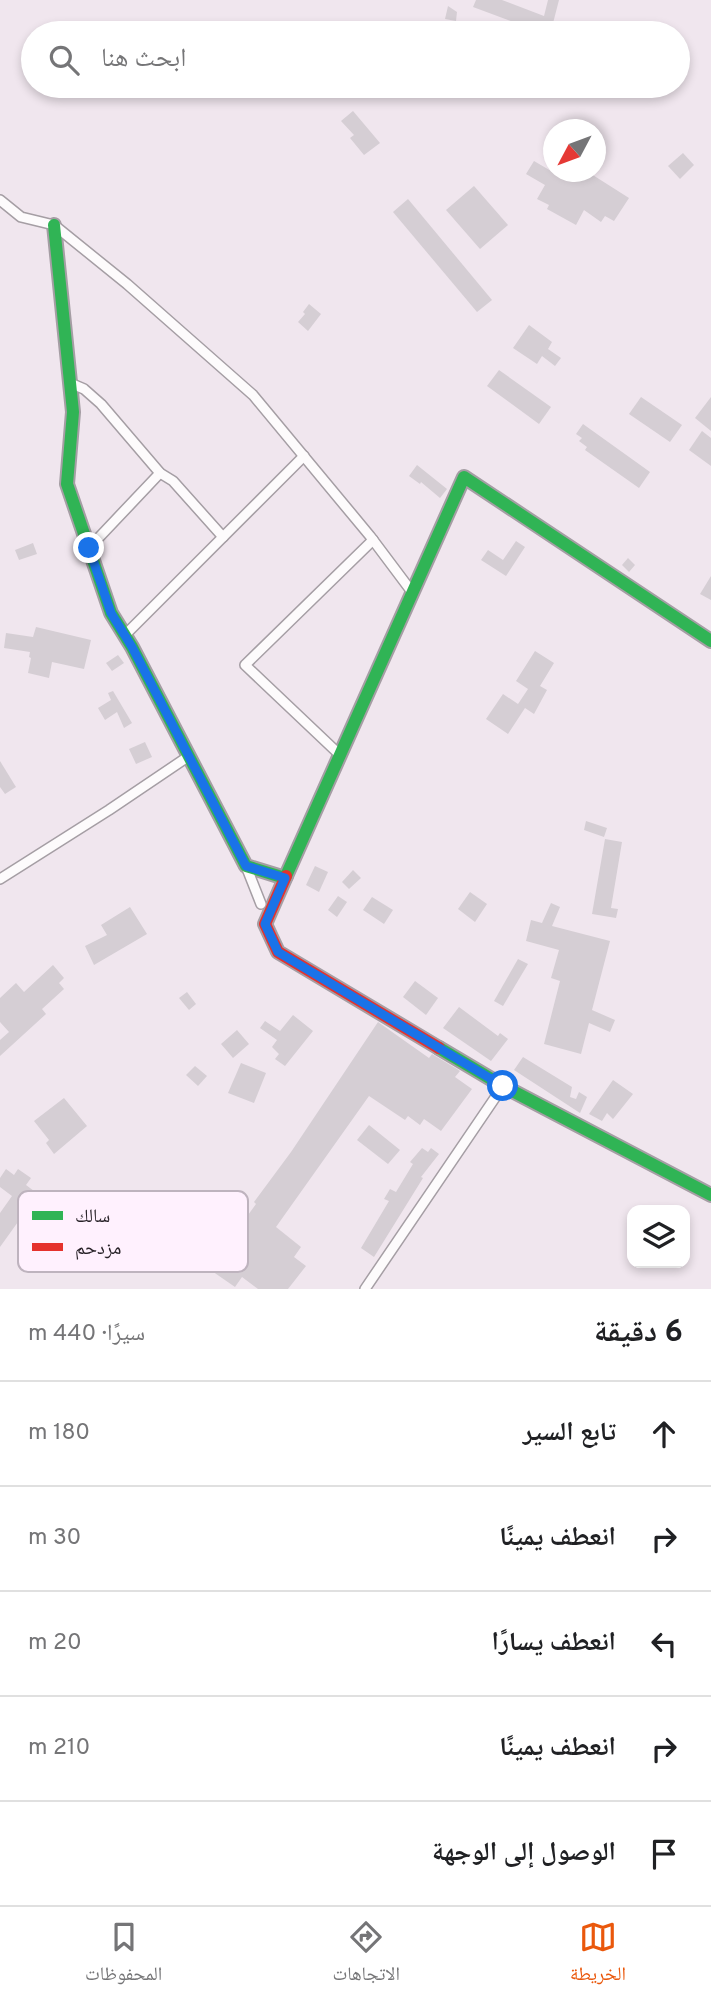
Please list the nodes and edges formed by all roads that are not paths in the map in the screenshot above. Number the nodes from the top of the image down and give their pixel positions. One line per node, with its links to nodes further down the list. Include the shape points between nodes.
1 (0, 200): 2 (street, via 21,217)
2 (54, 225): 3 (street); 4 (street, via 253,395)
3 (70, 383): 5 (street, via 101,404); 8 (street, via 73,412 67,484)
4 (303, 456): 6 (street); 7 (street)
5 (160, 473): 6 (street, via 173,481); 8 (street)
6 (223, 537): 10 (street)
7 (373, 540): 9 (street); 13 (street, via 245,665)
8 (89, 548): 10 (street, via 111,613)
9 (412, 592): 11 (street, via 464,477); 13 (street)
10 (125, 635): 12 (street)
11 (711, 640)
12 (189, 755): 14 (street); 16 (street)
13 (340, 755): 15 (street)
14 (246, 866): 15 (street); 17 (street)
15 (285, 878): 18 (street, via 265,924 278,952)
16 (0, 879)
17 (261, 904)
18 (503, 1086): 19 (street); 20 (street)
19 (711, 1195)
20 (365, 1289)

